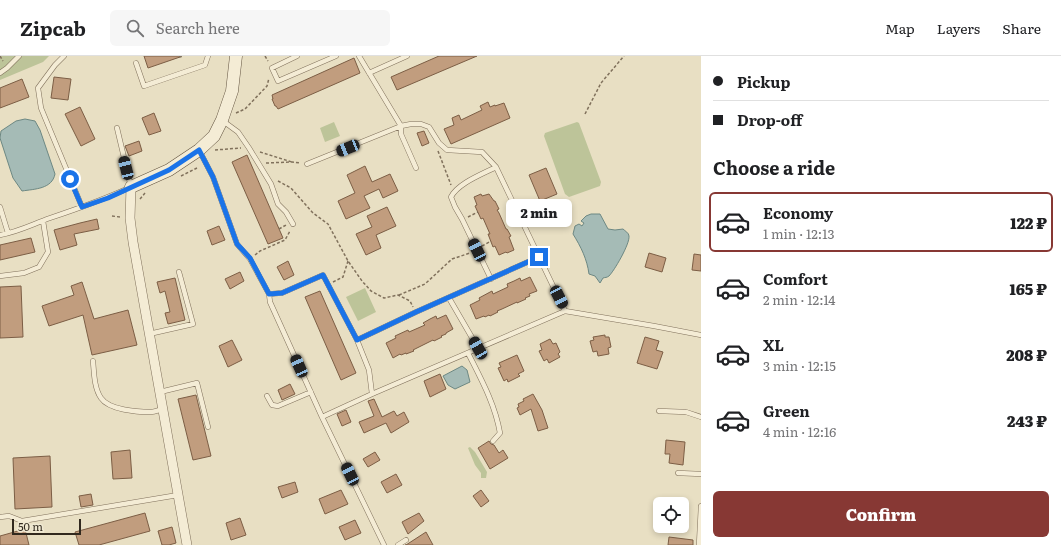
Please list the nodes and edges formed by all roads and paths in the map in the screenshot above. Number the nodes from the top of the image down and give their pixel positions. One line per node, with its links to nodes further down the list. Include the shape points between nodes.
1 (19, 56): 15 (lane)
2 (64, 56): 35 (lane, via 38,88 41,108)
3 (180, 56): 4 (path)
4 (183, 56)
5 (208, 56): 13 (lane, via 205,65 144,86)
6 (236, 56): 18 (street, via 232,91)
7 (265, 56): 14 (path)
8 (297, 56): 14 (lane)
9 (336, 56): 14 (lane, via 278,81)
10 (359, 56): 16 (lane)
11 (407, 56): 16 (lane)
12 (624, 56): 17 (path, via 601,83)
13 (136, 62)
14 (272, 68): 18 (path, via 267,86 245,109)
15 (0, 73)
16 (369, 73): 19 (lane)
17 (585, 114)
18 (222, 120): 22 (street, via 214,136); 23 (lane, via 238,132)
19 (401, 126): 24 (lane); 25 (lane, via 421,124 429,127 447,150 482,152); 27 (lane, via 401,134)
20 (116, 128): 30 (lane)
21 (437, 149): 32 (path)
22 (199, 150): 30 (street, via 169,170); 45 (lane, via 213,177 237,244)
23 (258, 163): 24 (path); 39 (lane, via 278,204)
24 (308, 164)
25 (496, 167): 32 (lane, via 463,184); 44 (lane)
26 (197, 168): 28 (path)
27 (416, 168)
28 (178, 177)
29 (278, 181): 46 (path, via 291,188 313,213 328,224)
30 (131, 187): 35 (lane); 56 (street, via 130,218)
31 (145, 192): 33 (path)
32 (454, 192): 37 (lane, via 451,197)
33 (140, 198)
34 (0, 207): 40 (lane)
35 (82, 207): 38 (lane)
36 (478, 212): 37 (path)
37 (462, 219): 43 (lane)
38 (43, 221): 40 (lane); 48 (lane, via 48,252 39,267 24,273)
39 (293, 224): 45 (path, via 285,240)
40 (8, 233): 41 (lane)
41 (0, 234)
42 (491, 241): 43 (path)
43 (477, 250): 49 (lane); 52 (path, via 452,259 424,284)
44 (539, 257): 49 (lane); 54 (lane)
45 (250, 258): 51 (lane)
46 (348, 261): 50 (path, via 343,277); 52 (path, via 371,291 384,298)
47 (178, 272): 56 (lane, via 193,324)
48 (0, 276)
49 (491, 278): 53 (lane)
50 (329, 285): 51 (lane, via 323,275 282,293); 58 (lane)
51 (269, 294): 63 (lane, via 270,302)
52 (398, 295): 55 (path, via 410,301)
53 (449, 298): 55 (lane); 59 (lane)
54 (566, 311): 57 (lane); 59 (lane)
55 (416, 312): 58 (lane)
56 (149, 334): 62 (street)
57 (701, 335)
58 (357, 340): 64 (lane, via 369,370)
59 (478, 348): 60 (lane)
60 (468, 353): 64 (lane); 71 (lane, via 488,392 498,419 500,433)
61 (93, 361): 66 (lane, via 101,398 112,406 152,412)
62 (160, 392): 66 (street); 70 (lane, via 197,383)
63 (311, 392): 65 (lane, via 278,406 272,405); 68 (lane)
64 (372, 394): 68 (lane)
65 (267, 396)
66 (163, 409): 74 (street)
67 (659, 411): 69 (lane, via 686,412)
68 (322, 417): 79 (lane)
69 (701, 418)
70 (208, 427)
71 (493, 442)
72 (678, 473): 73 (lane)
73 (701, 474)
74 (178, 496): 76 (lane, via 22,521 9,516); 78 (street)
75 (701, 506): 81 (lane)
76 (0, 517)
77 (406, 540): 80 (lane)
78 (187, 545)
79 (384, 545)
80 (398, 545)
81 (699, 545)

